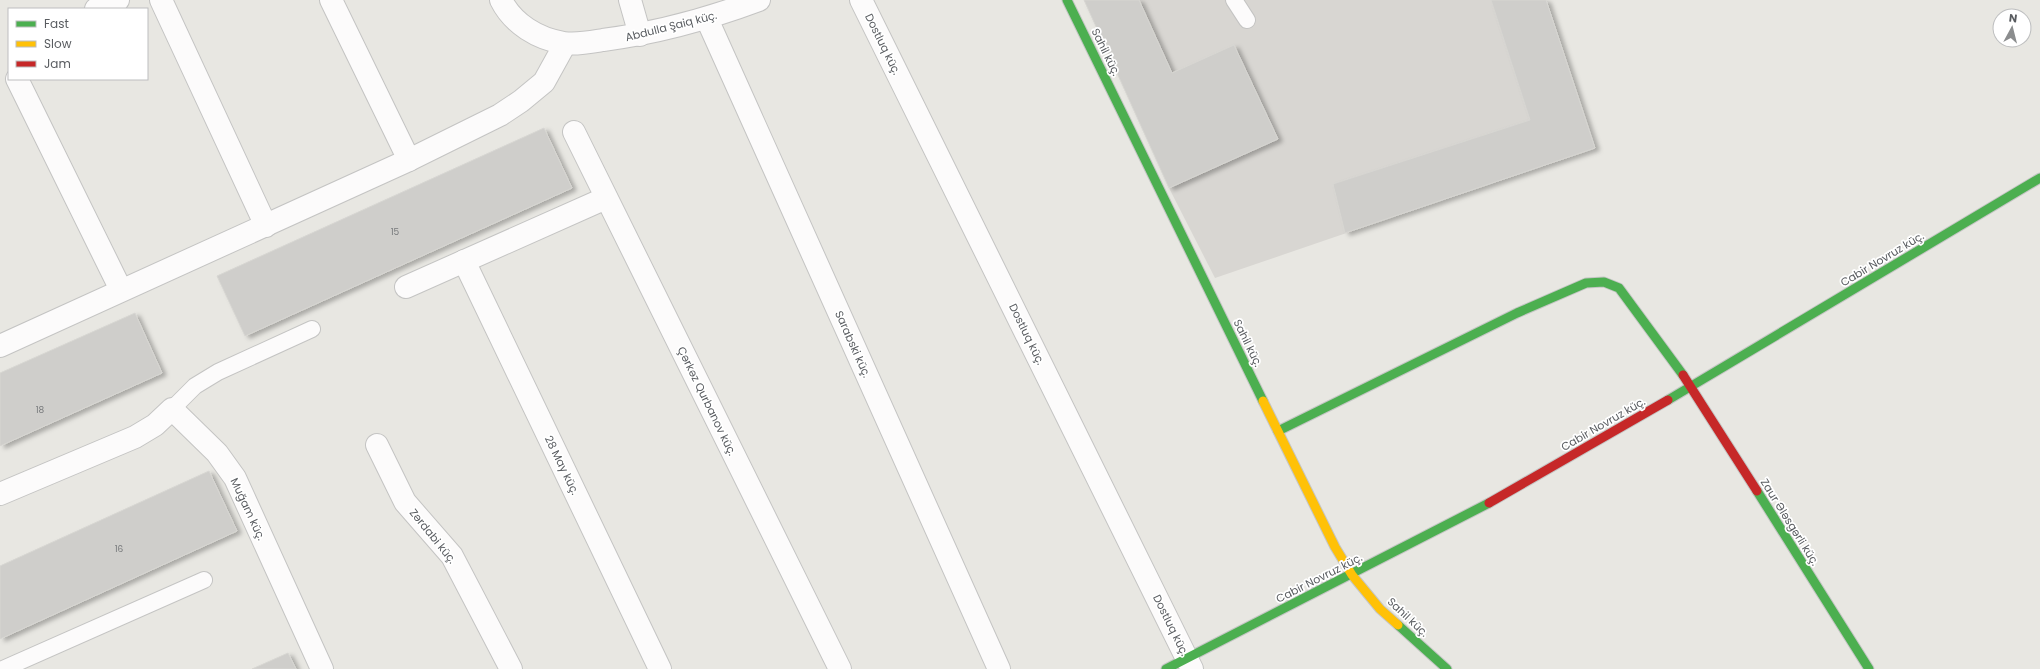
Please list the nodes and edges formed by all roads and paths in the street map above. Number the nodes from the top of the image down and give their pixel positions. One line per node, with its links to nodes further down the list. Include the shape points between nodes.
1 (118, 0): 10 (street)
2 (161, 0): 20 (street)
3 (331, 0): 17 (street)
4 (501, 0): 14 (street, Abdulla Şaiq küç., via 505,8 527,30)
5 (630, 0): 13 (street)
6 (759, 0): 11 (street, Abdulla Şaiq küç.)
7 (861, 0): 33 (street, Dostluq küç.)
8 (1067, 0): 28 (street, Sahil küç.)
9 (1234, 0): 12 (lane)
10 (98, 8)
11 (707, 18): 13 (street, Abdulla Şaiq küç.); 39 (street, Sarabski küç.)
12 (1247, 20)
13 (640, 35): 14 (street, Abdulla Şaiq küç.)
14 (565, 44): 17 (street, via 544,82 521,101 500,115)
15 (17, 80): 23 (street)
16 (574, 132): 19 (street, Çərkəz Qurbanov küç.)
17 (409, 160): 20 (street)
18 (2040, 178): 26 (street, Cabir Novruz küç.)
19 (606, 198): 21 (street); 38 (street, Çərkəz Qurbanov küç.)
20 (266, 226): 23 (street)
21 (464, 261): 22 (street); 37 (street, 28 May küç.)
22 (406, 287)
23 (121, 290): 25 (street)
24 (312, 329): 27 (lane, via 218,372 195,386)
25 (0, 346)
26 (1692, 387): 28 (street, Zaur Ələsgərli küç., via 1619,288 1604,282 1586,283 1517,313); 31 (street, Cabir Novruz küç., via 1494,501); 42 (street, Zaur Ələsgərli küç.)
27 (172, 409): 30 (street, via 135,437); 35 (street, Muğam küç., via 216,453 235,478)
28 (1278, 431): 31 (street, Sahil küç., via 1334,546)
29 (377, 445): 36 (street, Zərdabi küç., via 405,502 452,556)
30 (0, 494)
31 (1352, 574): 33 (street, Cabir Novruz küç.); 41 (street, Sahil küç., via 1380,609)
32 (204, 580): 34 (lane)
33 (1190, 664): 40 (street, Cabir Novruz küç.)
34 (3, 669)
35 (322, 669)
36 (511, 669)
37 (660, 669)
38 (840, 669)
39 (999, 669)
40 (1166, 669)
41 (1447, 669)
42 (1869, 669)

